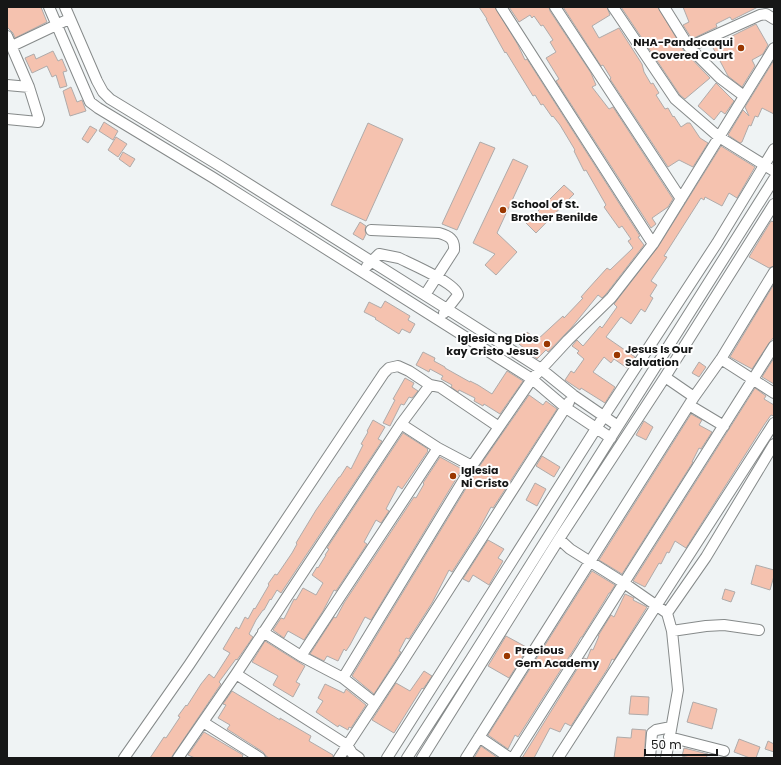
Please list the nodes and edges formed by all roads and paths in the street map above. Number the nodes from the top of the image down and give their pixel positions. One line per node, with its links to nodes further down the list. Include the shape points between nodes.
1 (49, 7): 9 (street)
2 (65, 7): 7 (street)
3 (501, 7): 27 (street)
4 (555, 7): 24 (street)
5 (613, 7): 17 (street, via 675,99)
6 (666, 7): 11 (street)
7 (70, 19): 9 (street); 20 (street, via 97,81 110,99)
8 (774, 19): 11 (street, via 766,14 760,15)
9 (56, 25): 10 (street); 22 (street, via 90,102)
10 (8, 39): 14 (street)
11 (689, 47): 15 (street, via 720,78)
12 (774, 48): 15 (street)
13 (7, 85): 14 (street)
14 (29, 87): 16 (street, via 38,113 38,122)
15 (744, 96): 17 (street)
16 (7, 119)
17 (719, 137): 19 (street); 24 (street)
18 (774, 149): 19 (street)
19 (764, 165): 21 (street); 46 (street, via 717,243)
20 (220, 166): 22 (street); 28 (street)
21 (774, 170)
22 (212, 177): 29 (street)
23 (774, 179): 49 (street)
24 (680, 198): 27 (street)
25 (774, 204): 38 (street)
26 (371, 230): 31 (street, via 439,233 452,239 454,250)
27 (653, 244): 37 (street, via 611,298)
28 (370, 262): 29 (street); 31 (street, via 379,254 395,257); 32 (street)
29 (362, 272): 34 (street)
30 (774, 272): 36 (street)
31 (437, 277): 32 (street); 33 (street, via 458,291 458,295)
32 (425, 295): 33 (street)
33 (447, 309): 34 (street); 37 (street)
34 (438, 320): 39 (street)
35 (774, 346): 40 (street)
36 (721, 359): 40 (street); 44 (street)
37 (541, 369): 39 (street); 43 (street)
38 (665, 377): 44 (street); 57 (street)
39 (532, 379): 45 (street); 51 (street)
40 (753, 379): 42 (street); 50 (street)
41 (430, 384): 48 (street); 51 (street, via 440,387); 75 (street, via 398,366 389,368 384,373)
42 (774, 393)
43 (573, 395): 45 (street); 46 (street)
44 (691, 401): 50 (street); 58 (street)
45 (566, 408): 52 (street); 68 (street)
46 (604, 416): 49 (street); 52 (street)
47 (774, 423): 60 (street)
48 (401, 424): 55 (street); 64 (street)
49 (618, 426): 53 (street)
50 (724, 426): 59 (street)
51 (499, 427): 56 (street)
52 (597, 428): 53 (street); 80 (street)
53 (611, 438): 81 (street)
54 (774, 444): 61 (street, via 706,558)
55 (438, 448): 56 (street); 65 (street)
56 (472, 466): 67 (street)
57 (559, 539): 58 (street); 82 (street)
58 (590, 562): 59 (street); 71 (street)
59 (624, 583): 60 (street); 84 (street)
60 (657, 606): 61 (street); 85 (street)
61 (667, 613): 63 (street)
62 (759, 630): 63 (street, via 718,625)
63 (672, 631): 70 (street, via 678,690)
64 (263, 632): 65 (street); 66 (street)
65 (302, 656): 67 (street)
66 (236, 674): 69 (street); 73 (street)
67 (343, 678): 68 (street)
68 (375, 703): 73 (street)
69 (203, 722): 76 (street); 77 (street)
70 (671, 727): 72 (street); 86 (street, via 652,733)
71 (479, 737): 83 (street); 84 (street)
72 (669, 737): 74 (street); 87 (street)
73 (347, 745): 78 (street); 79 (street)
74 (724, 751)
75 (124, 758)
76 (179, 758)
77 (260, 758)
78 (339, 758)
79 (359, 758)
80 (387, 758)
81 (407, 758)
82 (422, 758)
83 (466, 758)
84 (512, 758)
85 (558, 758)
86 (650, 758)
87 (666, 758)

